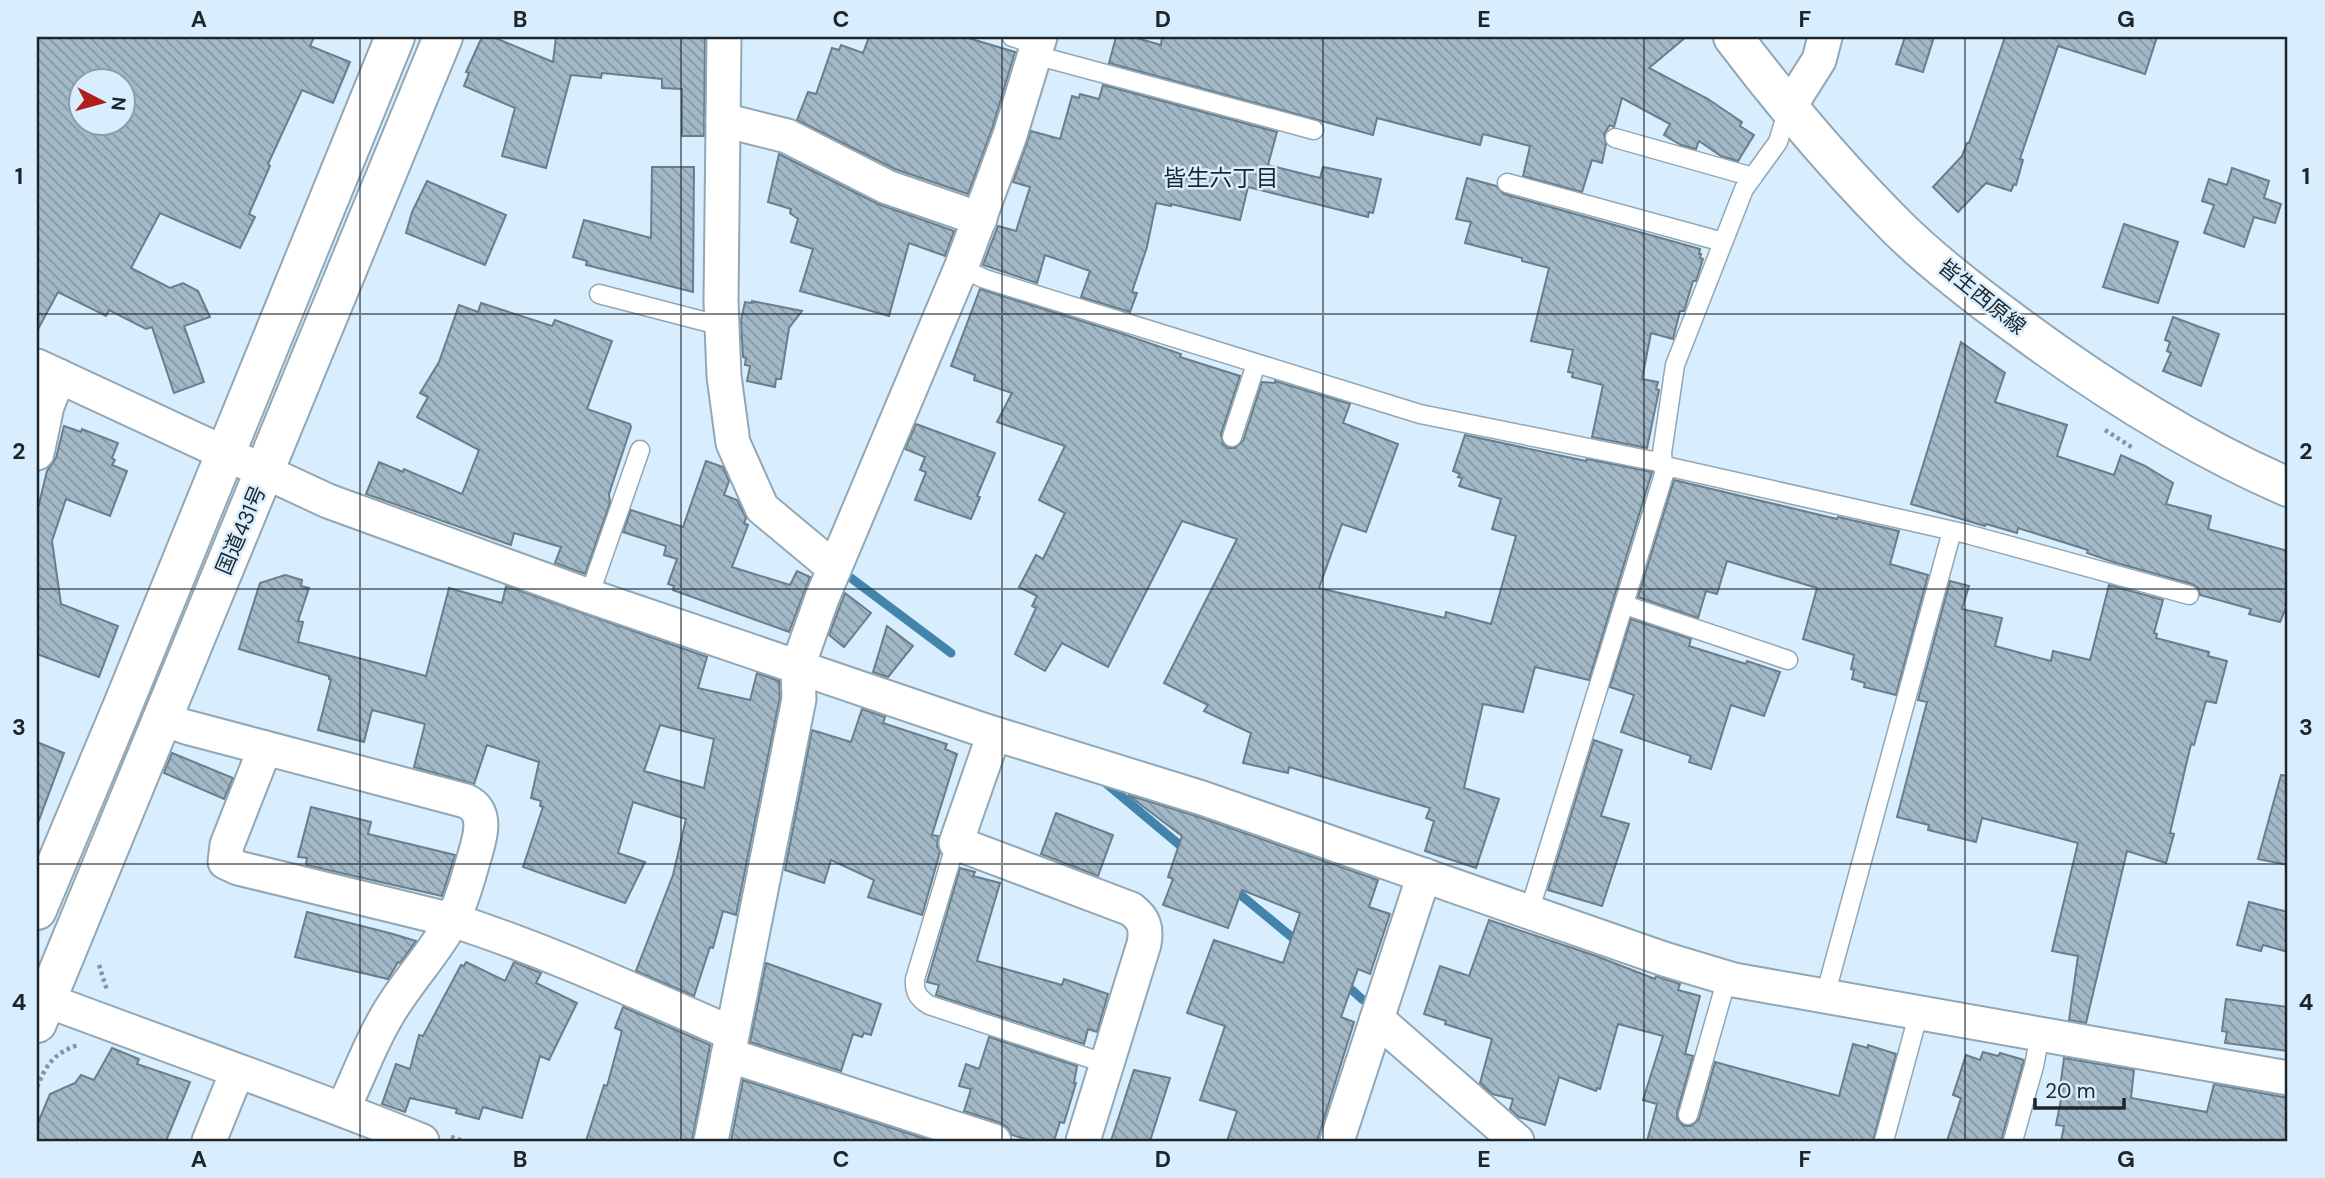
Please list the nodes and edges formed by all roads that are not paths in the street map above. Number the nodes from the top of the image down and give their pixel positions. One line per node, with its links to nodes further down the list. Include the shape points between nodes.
1 (443, 37): 25 (main road, 国道431号)
2 (724, 37): 8 (street)
3 (1733, 37): 7 (main road, 皆生西原線)
4 (1825, 37): 7 (street, via 1819,60)
5 (385, 40): 23 (main road, 国道431号)
6 (1031, 43): 9 (lane); 13 (street, via 1010,135)
7 (1788, 109): 11 (lane, via 1778,142); 26 (main road, 皆生西原線, via 1897,227 1978,296 2127,401)
8 (723, 120): 13 (street, via 787,136 887,187); 17 (street)
9 (1314, 130)
10 (1615, 138): 11 (lane)
11 (1753, 177): 14 (lane)
12 (1507, 183): 14 (lane)
13 (980, 219): 15 (street)
14 (1723, 242): 24 (lane, via 1675,365 1662,453)
15 (961, 268): 18 (lane); 28 (street)
16 (598, 294): 17 (lane)
17 (722, 326): 28 (street, via 733,443 747,476 762,508)
18 (1256, 364): 20 (lane); 24 (lane, via 1420,414)
19 (48, 371): 22 (street, via 47,407); 23 (street)
20 (1232, 437)
21 (640, 450): 30 (lane)
22 (37, 453)
23 (225, 454): 25 (street); 39 (main road, 国道431号)
24 (1664, 469): 27 (lane, via 1680,468); 31 (lane)
25 (265, 472): 30 (street, via 328,501); 34 (main road, 国道431号)
26 (2288, 487)
27 (1952, 531): 29 (lane); 43 (lane)
28 (834, 568): 33 (street)
29 (2189, 595)
30 (589, 596): 33 (street)
31 (1625, 605): 32 (lane); 40 (lane)
32 (1788, 660)
33 (798, 666): 35 (street); 48 (street, via 799,699)
34 (163, 719): 36 (street); 44 (main road, 国道431号)
35 (994, 734): 37 (street); 38 (street, via 1202,798)
36 (265, 748): 41 (street, via 473,804 481,820 480,838); 41 (street, via 227,845 225,862)
37 (956, 843): 49 (street, via 1131,909 1144,924 1144,944); 49 (lane, via 915,979 916,994 929,1005)
38 (1423, 875): 40 (street); 46 (street)
39 (37, 910)
40 (1529, 912): 42 (street)
41 (452, 920): 48 (street, via 582,968); 52 (street, via 384,1020)
42 (1727, 978): 43 (street); 53 (lane)
43 (1825, 996): 45 (street)
44 (41, 1011): 50 (street)
45 (1919, 1012): 47 (street); 61 (lane)
46 (1377, 1019): 59 (street); 60 (street)
47 (2040, 1034): 51 (street); 62 (lane)
48 (730, 1044): 56 (street); 57 (street)
49 (1107, 1064): 58 (street)
50 (237, 1072): 52 (street); 54 (street)
51 (2288, 1077)
52 (344, 1109): 55 (street)
53 (1688, 1115)
54 (209, 1141)
55 (422, 1141)
56 (710, 1141)
57 (994, 1141)
58 (1083, 1141)
59 (1337, 1141)
60 (1517, 1141)
61 (1884, 1141)
62 (2014, 1141)

